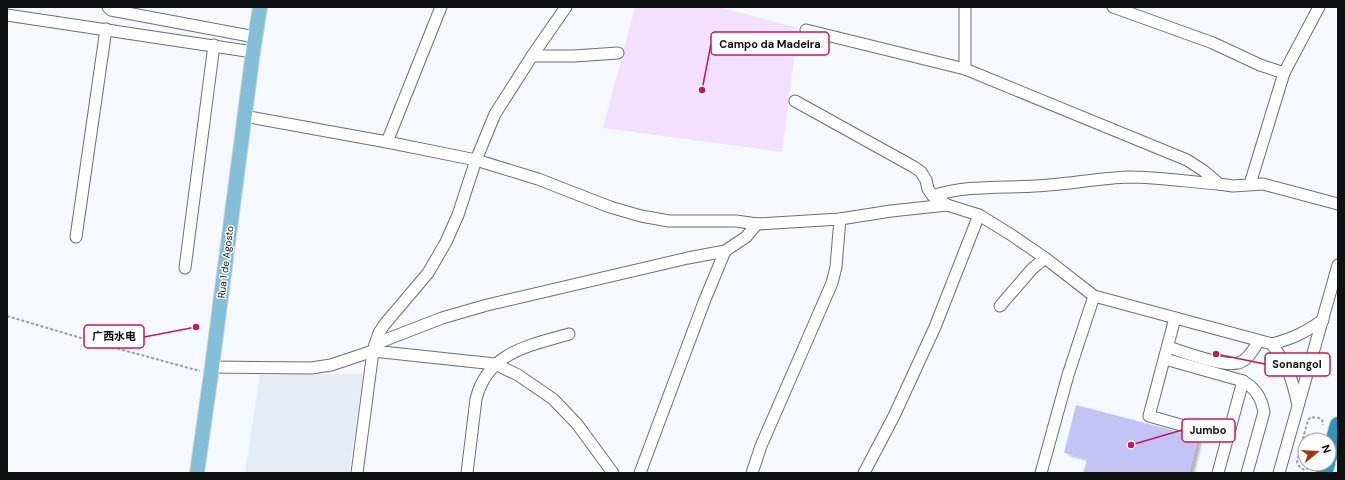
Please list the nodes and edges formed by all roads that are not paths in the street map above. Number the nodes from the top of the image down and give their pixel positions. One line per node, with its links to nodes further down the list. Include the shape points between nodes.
1 (108, 7): 8 (street, via 111,10)
2 (260, 7): 12 (main road, Rua 1 de Agosto)
3 (441, 7): 21 (street)
4 (566, 7): 16 (street)
5 (965, 7): 17 (street)
6 (1113, 7): 18 (street, via 1213,43)
7 (1319, 7): 18 (street)
8 (133, 11): 12 (street)
9 (7, 15): 10 (street)
10 (106, 29): 13 (street); 31 (street)
11 (806, 30): 17 (street)
12 (255, 37): 14 (main road, Rua 1 de Agosto)
13 (214, 45): 14 (street); 35 (street)
14 (252, 52): 20 (main road, Rua 1 de Agosto)
15 (618, 53): 16 (street)
16 (532, 56): 22 (street, via 496,114)
17 (965, 70): 23 (street, via 1187,160)
18 (1284, 73): 24 (street)
19 (795, 101): 25 (street, via 914,166 921,172)
20 (244, 116): 21 (street); 47 (main road, Rua 1 de Agosto)
21 (387, 142): 22 (street)
22 (476, 160): 30 (street, via 641,216 669,221 736,221); 44 (street, via 446,242 428,273 382,328)
23 (1219, 184): 24 (street); 25 (street, via 1128,177 1044,186 956,190)
24 (1250, 184): 26 (street, via 1263,184)
25 (933, 196): 27 (street)
26 (1338, 204)
27 (948, 205): 28 (street); 29 (street)
28 (979, 215): 33 (street); 57 (street, via 935,327 894,416)
29 (840, 219): 30 (street); 56 (street, via 836,267 832,282 761,446)
30 (757, 224): 32 (street, via 746,238)
31 (76, 238)
32 (725, 251): 44 (street, via 487,305 442,318); 55 (street)
33 (1045, 258): 36 (street); 37 (street)
34 (1338, 265): 39 (street)
35 (185, 268)
36 (1094, 296): 38 (street); 58 (street, via 1068,375)
37 (1000, 306)
38 (1176, 318): 41 (street); 43 (street)
39 (1323, 320): 42 (street, via 1292,339); 49 (street)
40 (569, 334): 46 (street, via 521,348)
41 (1259, 341): 42 (street); 43 (street, via 1250,355 1239,363 1224,363)
42 (1272, 344): 49 (street, via 1292,380)
43 (1168, 347): 45 (street)
44 (374, 348): 46 (street); 47 (street, via 331,365 311,368); 52 (street)
45 (1165, 359): 48 (street); 50 (street, via 1150,416)
46 (495, 364): 53 (street, via 478,390); 54 (street, via 553,399 577,424)
47 (212, 370): 51 (main road, Rua 1 de Agosto)
48 (1243, 381): 50 (street); 60 (street, via 1258,393 1264,412)
49 (1298, 406): 61 (street)
50 (1227, 438): 59 (street)
51 (197, 473)
52 (357, 473)
53 (467, 473)
54 (613, 473)
55 (640, 473)
56 (752, 473)
57 (864, 473)
58 (1041, 473)
59 (1218, 473)
60 (1247, 473)
61 (1279, 473)

